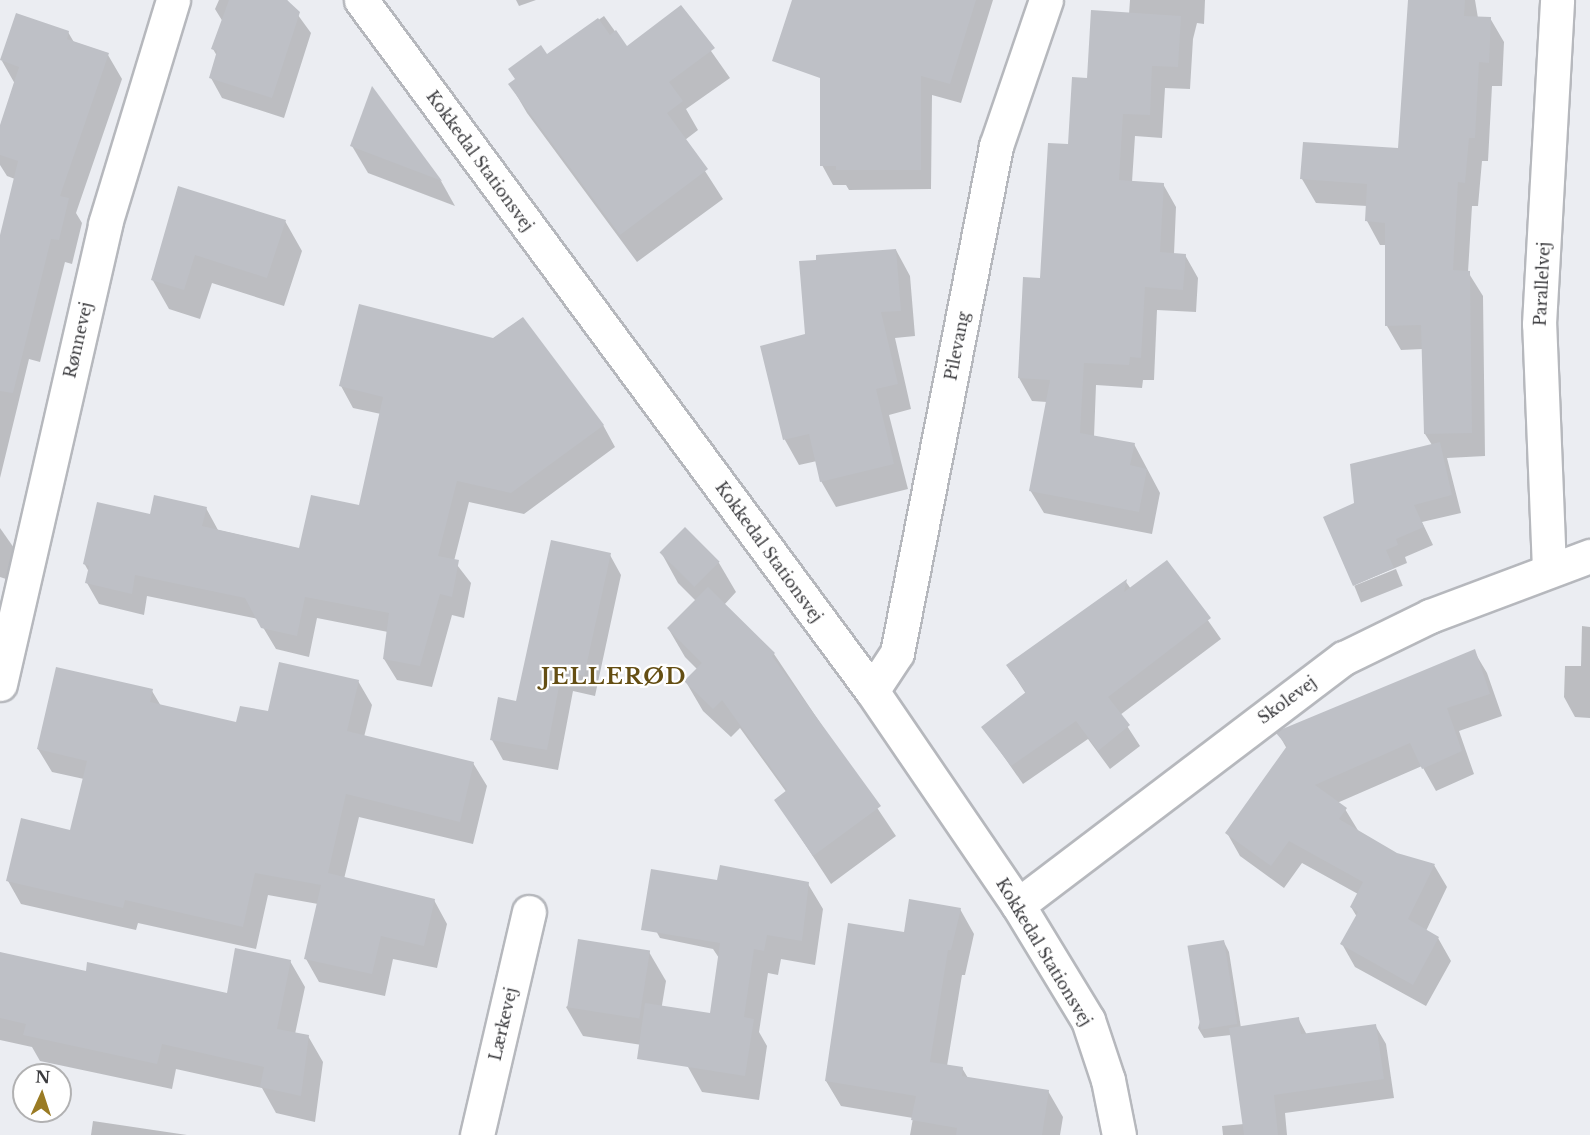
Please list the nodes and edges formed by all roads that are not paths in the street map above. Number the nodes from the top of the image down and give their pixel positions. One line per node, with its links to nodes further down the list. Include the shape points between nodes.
1 (172, 0): 7 (street, Rønnevej, via 105,224)
2 (361, 0): 8 (street, Kokkedal Stationsvej)
3 (1046, 0): 8 (street, Pilevang, via 996,146 897,653)
4 (1557, 0): 6 (street, Parallelvej, via 1539,324)
5 (1590, 556): 6 (street, Skolevej)
6 (1549, 569): 9 (street, Skolevej, via 1430,616 1344,658)
7 (0, 684)
8 (872, 691): 9 (street, Kokkedal Stationsvej)
9 (1018, 905): 12 (street, Kokkedal Stationsvej, via 1088,1020 1108,1080)
10 (530, 912): 11 (street, Lærkevej)
11 (477, 1135)
12 (1119, 1135)

